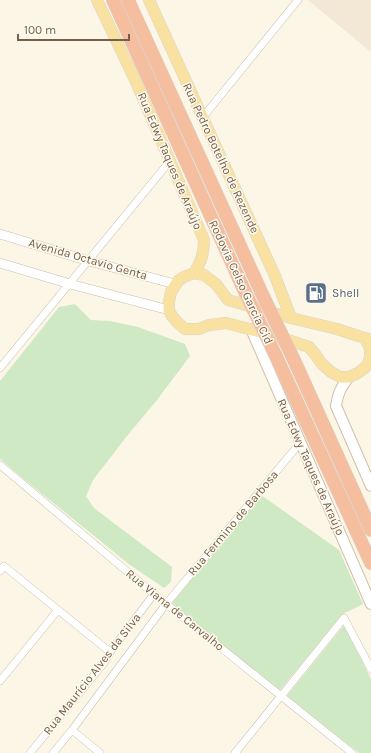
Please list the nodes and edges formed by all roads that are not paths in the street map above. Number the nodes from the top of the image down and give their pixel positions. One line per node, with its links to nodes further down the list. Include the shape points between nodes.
1 (97, 0): 7 (main road, Rua Edwy Taques de Araújo)
2 (113, 0): 25 (highway, Rodovia Celso Garcia Cid, bridge)
3 (128, 0): 24 (highway, Rodovia Celso Garcia Cid, bridge)
4 (149, 0): 6 (main road, Rua Pedro Botelho de Rezende)
5 (298, 0): 6 (street)
6 (203, 117): 15 (main road, Rua Pedro Botelho de Rezende, via 275,276)
7 (170, 161): 9 (street); 11 (main road, Rua Edwy Taques de Araújo, via 204,240 204,250)
8 (0, 234): 9 (street, Avenida Octavio Genta)
9 (89, 261): 12 (street); 13 (street, Avenida Octavio Genta)
10 (0, 263): 12 (street)
11 (194, 273): 13 (main road); 15 (main road, via 210,279 228,300)
12 (70, 284): 14 (street); 19 (street)
13 (175, 284): 14 (main road, via 171,292)
14 (169, 310): 16 (main road, via 185,328 199,329 226,323)
15 (291, 318): 17 (main road)
16 (251, 329): 20 (main road, via 309,347 331,372 340,377); 21 (main road, Rua Edwy Taques de Araújo)
17 (368, 339): 18 (main road)
18 (369, 367): 20 (main road)
19 (0, 368)
20 (349, 377): 23 (main road, via 338,394 336,406)
21 (300, 443): 28 (street, Rua Fermino de Barbosa); 29 (main road, Rua Edwy Taques de Araújo)
22 (0, 465): 27 (street, Rua Viana de Carvalho)
23 (371, 486)
24 (371, 530)
25 (371, 563)
26 (2, 569): 30 (street)
27 (154, 594): 28 (street, Rua Viana de Carvalho); 31 (street, Rua Maurício Alves da Silva)
28 (166, 604): 34 (street, Rua Viana de Carvalho); 35 (street, Rua Fermino de Barbosa)
29 (371, 604)
30 (58, 610): 31 (street); 33 (street)
31 (110, 652): 36 (street, Rua Maurício Alves da Silva, via 104,663)
32 (371, 669): 34 (street, via 344,618)
33 (0, 681)
34 (281, 697): 39 (street); 40 (street, Rua Viana de Carvalho)
35 (72, 730): 37 (street, Rua Fermino de Barbosa); 38 (street)
36 (30, 753)
37 (53, 753)
38 (100, 753)
39 (235, 753)
40 (352, 753)

